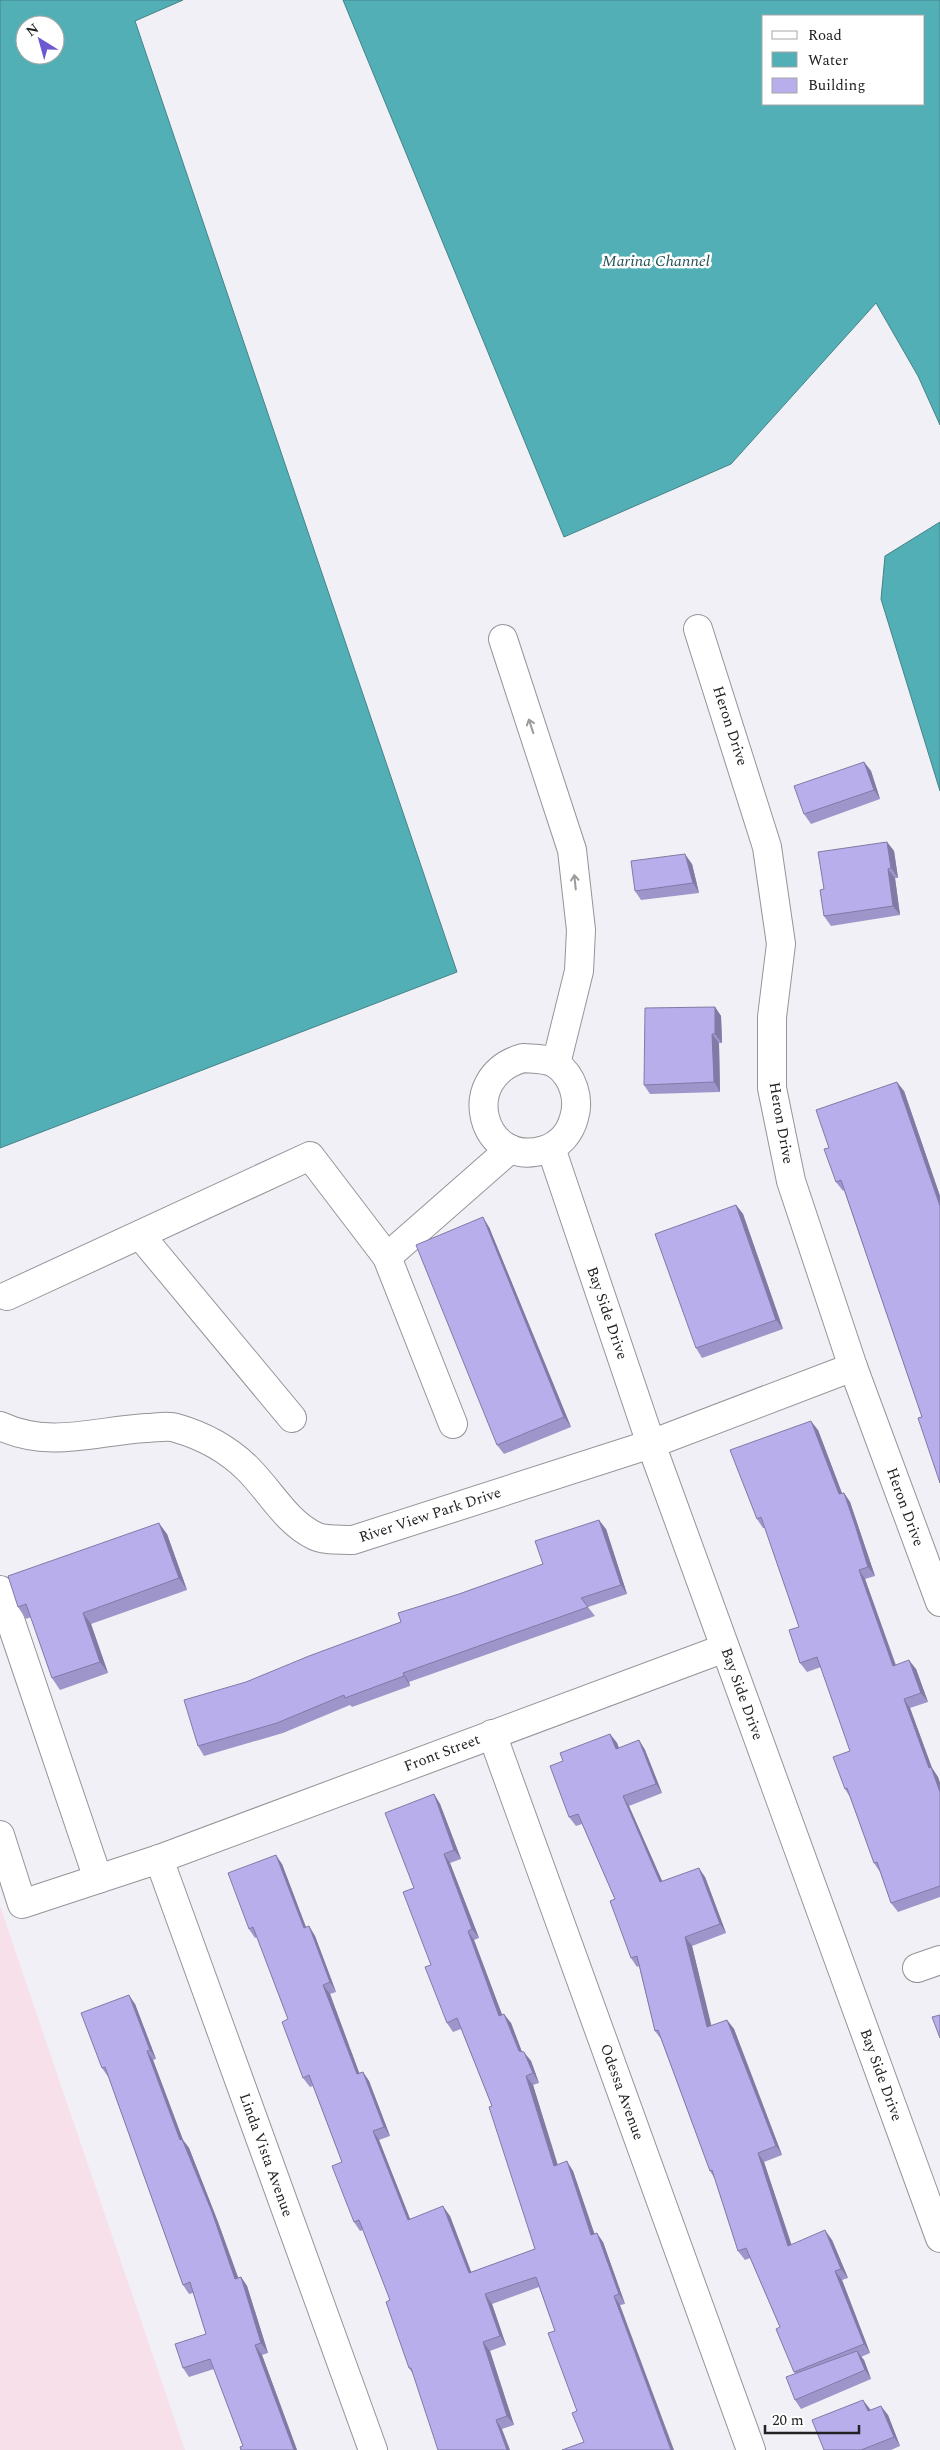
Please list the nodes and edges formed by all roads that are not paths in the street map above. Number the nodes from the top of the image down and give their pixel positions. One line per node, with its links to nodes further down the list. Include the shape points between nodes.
1 (698, 629): 9 (street, Heron Drive, via 767,847 781,944 772,1017 772,1088 791,1181)
2 (503, 639): 3 (street, one-way to 2, via 579,971 581,930 572,850)
3 (556, 1064): 4 (street, via 574,1088 578,1107 572,1128); 5 (street, via 523,1058 512,1061 492,1076 483,1097 483,1116 494,1136)
4 (551, 1148): 5 (street, via 535,1153); 13 (street, Bay Side Drive)
5 (510, 1149): 7 (street)
6 (140, 1235): 7 (street, via 310,1156); 8 (street); 10 (street)
7 (387, 1257): 11 (street)
8 (7, 1296)
9 (853, 1367): 13 (street, River View Park Drive); 15 (street, Heron Drive)
10 (292, 1418)
11 (454, 1424)
12 (0, 1426): 13 (street, River View Park Drive, via 17,1434 44,1439 174,1427 217,1444 248,1469 288,1517 316,1537 353,1540)
13 (651, 1444): 16 (street, Bay Side Drive)
14 (0, 1590): 20 (street)
15 (940, 1602)
16 (725, 1648): 17 (street, Front Street); 21 (street, Bay Side Drive)
17 (492, 1734): 19 (street, Front Street); 23 (street, Odessa Avenue)
18 (0, 1835): 20 (street, Front Street, via 22,1904)
19 (159, 1859): 20 (street, Front Street); 22 (street, Linda Vista Avenue)
20 (98, 1879)
21 (940, 2238)
22 (372, 2450)
23 (751, 2450)

